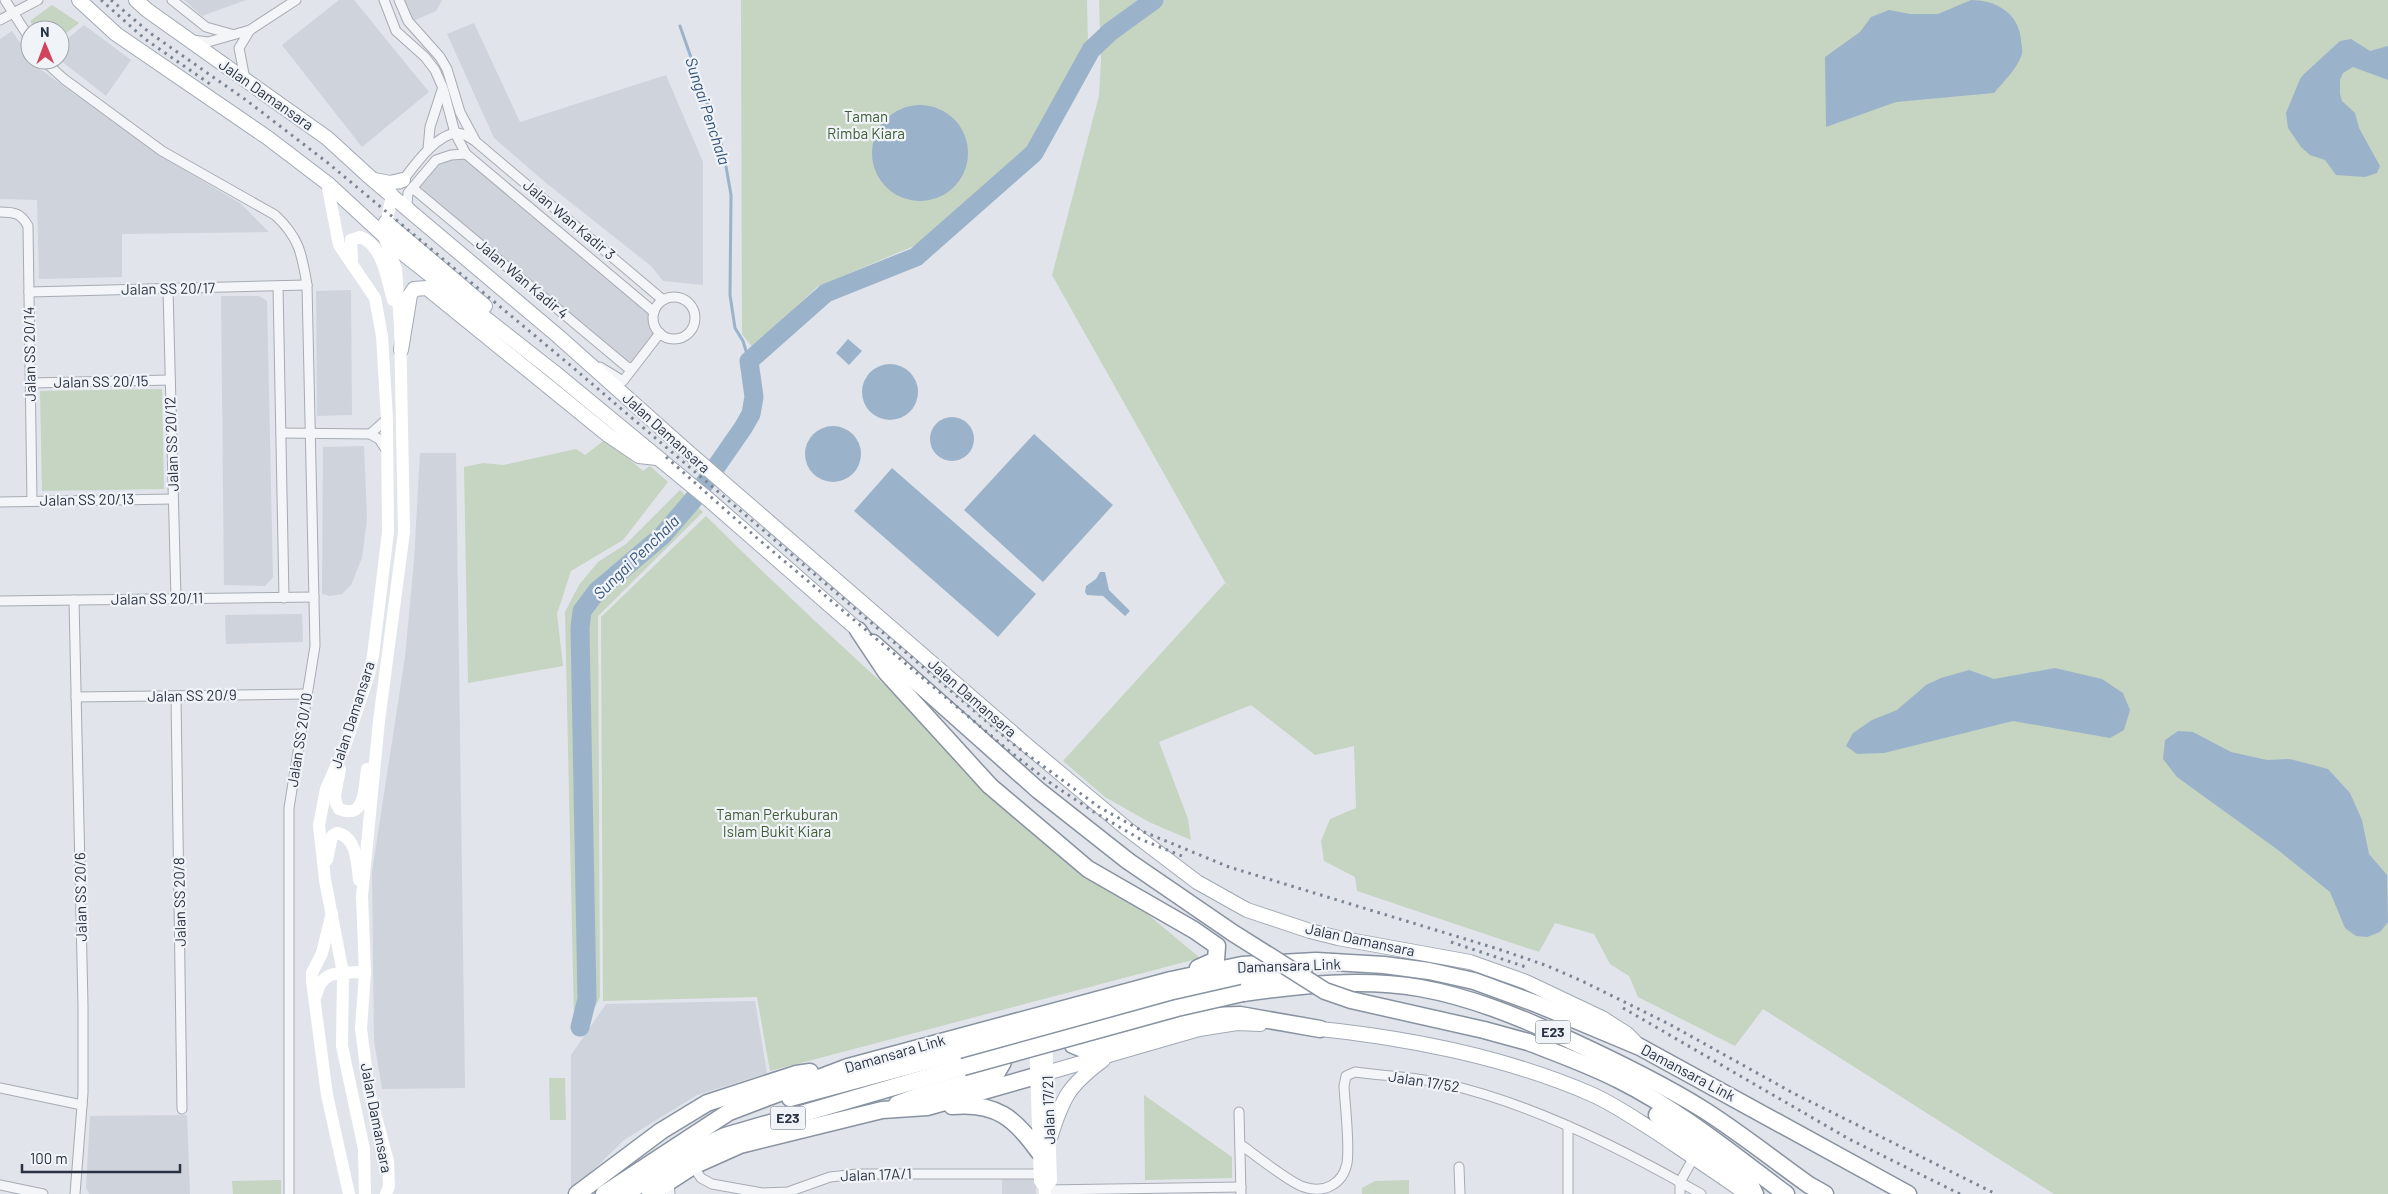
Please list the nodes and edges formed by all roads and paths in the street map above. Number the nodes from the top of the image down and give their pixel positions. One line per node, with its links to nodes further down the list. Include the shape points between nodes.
1 (5, 0): 10 (street)
2 (24, 0): 10 (street)
3 (38, 0): 10 (street)
4 (79, 0): 24 (main road, Jalan Damansara, via 116,34 268,138)
5 (136, 0): 15 (main road, Jalan Damansara)
6 (172, 0): 14 (street, via 206,27)
7 (296, 0): 13 (street)
8 (384, 0): 18 (street, Jalan Wan Kadir 3, via 396,31 429,62)
9 (399, 0): 20 (street, Jalan Wan Kadir 3, via 408,21 448,69 460,112)
10 (13, 12): 11 (street); 12 (street)
11 (0, 20)
12 (20, 23)
13 (250, 30): 14 (street); 17 (street, via 239,48)
14 (233, 34): 15 (street, via 208,42)
15 (189, 40): 17 (main road, Jalan Damansara)
16 (54, 70): 33 (street, Jalan SS 20/10, via 162,151 275,214 296,239)
17 (245, 79): 23 (main road, Jalan Damansara, via 327,138)
18 (443, 88): 19 (street, Jalan Wan Kadir 3); 21 (street, via 430,127)
19 (455, 133): 20 (street, Jalan Wan Kadir 3); 21 (street); 22 (street, Jalan Wan Kadir 3)
20 (475, 141): 37 (street, Jalan Wan Kadir 3)
21 (428, 149): 25 (street)
22 (466, 154): 25 (street, via 451,154 436,160); 38 (street, Jalan Wan Kadir 3)
23 (373, 180): 25 (main road, via 390,184); 26 (main road, Jalan Damansara)
24 (327, 183): 29 (main road, Jalan Damansara); 31 (main road, Jalan Damansara, via 339,244)
25 (408, 183): 26 (street); 28 (street, via 407,198); 43 (street, Jalan Wan Kadir 4)
26 (392, 194): 28 (main road, Jalan Damansara); 29 (main road)
27 (0, 212): 35 (street, Jalan SS 20/14, via 15,212 28,226)
28 (415, 216): 42 (main road, Jalan Damansara)
29 (385, 229): 30 (main road, Jalan Damansara); 39 (main road, Jalan Damansara, via 396,269); 44 (main road, via 501,320)
30 (406, 256): 36 (main road); 44 (main road, Jalan Damansara)
31 (352, 260): 39 (main road, via 351,240 366,239 378,254); 47 (main road, Jalan Damansara, via 375,298 380,317)
32 (278, 286): 33 (street, Jalan SS 20/17); 34 (street, Jalan SS 20/17); 48 (street)
33 (308, 286): 49 (street, Jalan SS 20/10)
34 (168, 289): 35 (street, Jalan SS 20/17); 45 (street, Jalan SS 20/12)
35 (29, 292): 46 (street, Jalan SS 20/14)
36 (438, 296): 41 (main road, via 427,288 414,289); 52 (main road, via 608,435 639,456)
37 (663, 300): 38 (street); 40 (street, via 676,297 688,301 695,312 695,319 690,332 679,338 672,339)
38 (654, 312): 40 (street, via 655,326)
39 (400, 325): 41 (main road, Jalan Damansara)
40 (660, 333): 43 (street)
41 (401, 350): 65 (main road, Jalan Damansara, via 404,532)
42 (582, 358): 43 (street, via 623,381); 79 (main road, Jalan Damansara, via 1030,748 1197,882 1247,910 1310,931 1470,962 1526,982 1602,1018)
43 (632, 368)
44 (554, 372): 52 (main road, Jalan Damansara)
45 (170, 380): 46 (street, Jalan SS 20/15); 53 (street, Jalan SS 20/12)
46 (31, 383): 54 (street, Jalan SS 20/14)
47 (387, 418): 50 (street); 51 (main road, Jalan Damansara)
48 (281, 433): 49 (street); 57 (street)
49 (311, 433): 50 (street); 56 (street, Jalan SS 20/10)
50 (370, 434): 51 (street, via 379,439)
51 (387, 451): 66 (main road, Jalan Damansara, via 388,532 372,656)
52 (658, 458): 61 (main road, Jalan Damansara)
53 (173, 499): 54 (street, Jalan SS 20/13); 58 (street, Jalan SS 20/12)
54 (32, 501): 55 (street, Jalan SS 20/13)
55 (0, 502)
56 (314, 597): 57 (street, Jalan SS 20/11); 62 (street, Jalan SS 20/10, via 315,646)
57 (284, 598): 58 (street, Jalan SS 20/11)
58 (176, 599): 59 (street, Jalan SS 20/11)
59 (74, 600): 60 (street, Jalan SS 20/11); 64 (street, Jalan SS 20/6)
60 (0, 601)
61 (858, 630): 73 (highway, via 886,672 990,786 1088,869 1217,946 1216,960); 84 (highway, bridge, via 1038,790 1128,860 1232,933 1325,991 1528,1042 1621,1081)
62 (307, 694): 63 (street, Jalan SS 20/9); 107 (street, Jalan SS 20/10, via 289,808)
63 (176, 696): 64 (street, Jalan SS 20/9); 87 (street, Jalan SS 20/8)
64 (76, 698): 85 (street, Jalan SS 20/6, via 83,995)
65 (380, 721): 66 (main road, via 370,749 362,802 352,812 339,809 336,803); 68 (main road, Jalan Damansara)
66 (345, 746): 67 (main road, Jalan Damansara, via 321,810 320,842)
67 (325, 880): 68 (main road, via 332,836 344,834 352,844); 69 (main road, Jalan Damansara)
68 (362, 896): 71 (main road, Jalan Damansara)
69 (332, 913): 72 (main road, Jalan Damansara); 74 (main road, via 322,953 312,973)
70 (1384, 965): 73 (highway, Damansara Link / E23, via 1316,961 1242,965); 75 (highway, via 1238,980); 79 (highway, Damansara Link / E23, via 1474,981)
71 (365, 972): 72 (main road); 111 (main road, Jalan Damansara, via 362,1044 369,1091 388,1161 389,1186)
72 (343, 973): 74 (main road, via 323,978); 94 (main road, Jalan Damansara, via 342,1046)
73 (1171, 980): 81 (highway, Damansara Link / E23)
74 (315, 1003): 108 (main road, via 327,1096)
75 (1083, 1018): 76 (highway, via 1070,1031 1072,1045 1083,1049 1208,1016 1240,1015); 77 (highway)
76 (1320, 1028): 80 (main road, via 1237,1023 1199,1029); 96 (main road, via 1477,1057 1535,1073 1592,1094)
77 (1040, 1031): 78 (highway); 82 (main road, Jalan 17/21)
78 (984, 1047): 88 (highway, via 1000,1050 1003,1062 996,1074); 90 (highway, via 758,1107)
79 (1640, 1047): 124 (highway, Damansara Link / E23)
80 (1112, 1054): 82 (main road); 92 (main road, via 1081,1076 1071,1088 1060,1104)
81 (840, 1069): 90 (highway, Damansara Link / E23, via 729,1112); 112 (highway, via 796,1074 707,1103 661,1131)
82 (1042, 1074): 86 (highway); 92 (main road, Jalan 17/21); 95 (main road, Jalan 17/21)
83 (0, 1088): 85 (street)
84 (1644, 1095): 121 (highway, via 1651,1111 1742,1178 1752,1186); 122 (highway, via 1692,1124)
85 (82, 1105): 106 (street, Jalan SS 20/6)
86 (927, 1108): 88 (highway); 95 (highway, via 970,1104 996,1109 1023,1130)
87 (182, 1109)
88 (882, 1110): 97 (highway, via 740,1145)
89 (1239, 1112): 93 (street)
90 (710, 1123): 113 (highway, Damansara Link / E23)
91 (1568, 1126): 93 (street, Jalan 17/52, via 1509,1101 1444,1083 1355,1072 1346,1076 1344,1086 1347,1162 1342,1179 1331,1186 1303,1187); 100 (street, Jalan 17/52); 117 (street)
92 (1050, 1138): 103 (main road, Jalan 17/21, via 1051,1181)
93 (1240, 1144): 104 (street)
94 (364, 1149): 109 (main road, Jalan Damansara); 110 (main road, via 370,1164)
95 (1039, 1152): 99 (main road, Jalan 17/21)
96 (1694, 1157): 100 (street); 120 (main road)
97 (693, 1166): 99 (street, Jalan 17A/1, via 701,1178 712,1184 762,1193 788,1192 830,1177 857,1174); 102 (highway)
98 (1459, 1167): 116 (street)
99 (1040, 1174): 103 (main road, Jalan 17/21)
100 (1680, 1182): 118 (street); 119 (street, Jalan 17/52)
101 (0, 1185): 105 (street)
102 (670, 1188): 115 (highway)
103 (1045, 1190): 104 (street)
104 (1241, 1191)
105 (43, 1194)
106 (75, 1194)
107 (289, 1194)
108 (349, 1194)
109 (365, 1194)
110 (373, 1194)
111 (386, 1194)
112 (577, 1194)
113 (604, 1194)
114 (625, 1194): 123 (highway, Damansara Link / E23, bridge, via 690,1152 725,1136 963,1067 1243,993 1307,985 1368,983 1419,988 1463,998 1525,1020 1616,1061 1705,1111)
115 (650, 1194)
116 (1460, 1194)
117 (1568, 1194)
118 (1680, 1194)
119 (1701, 1194)
120 (1747, 1194)
121 (1755, 1194)
122 (1786, 1194)
123 (1825, 1194)
124 (1908, 1194)

